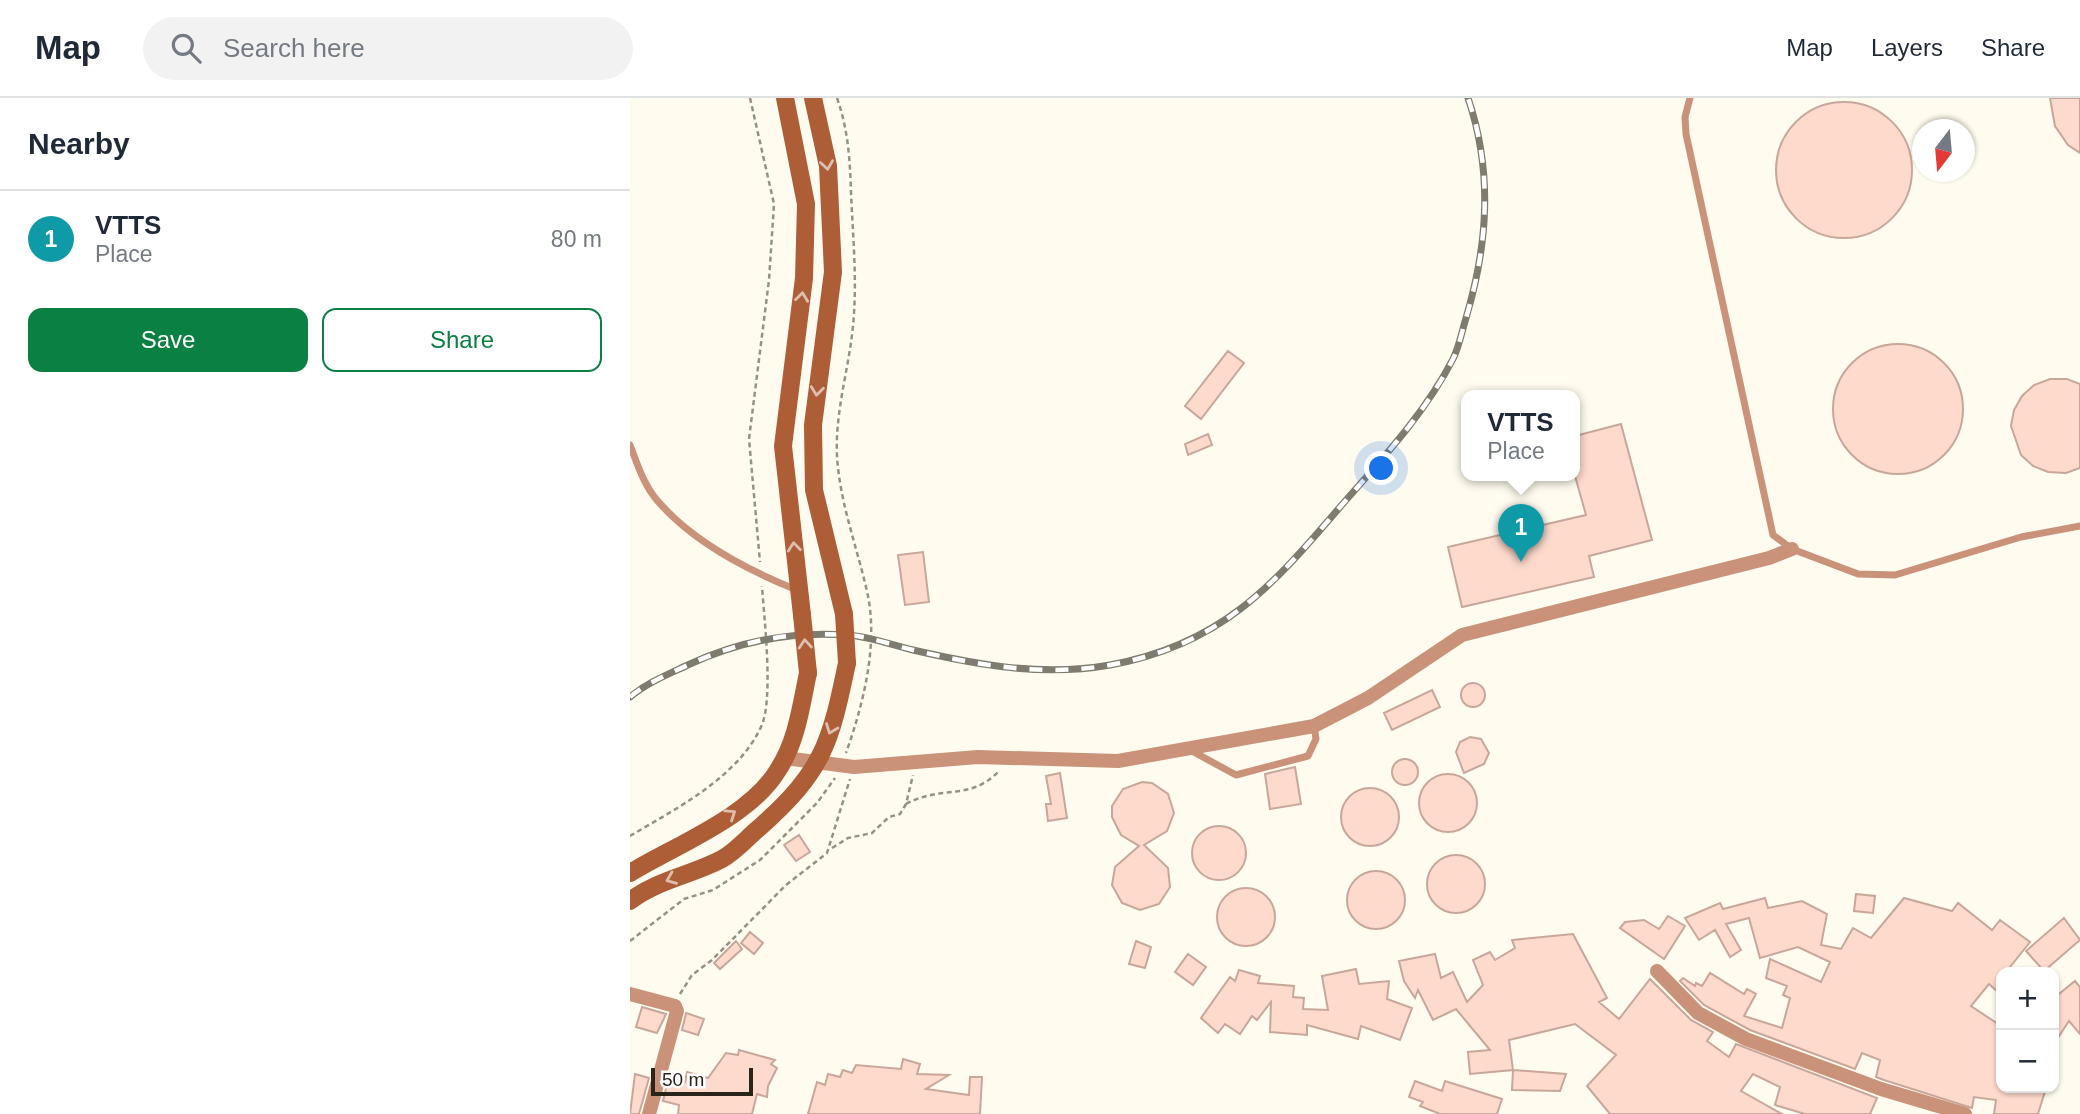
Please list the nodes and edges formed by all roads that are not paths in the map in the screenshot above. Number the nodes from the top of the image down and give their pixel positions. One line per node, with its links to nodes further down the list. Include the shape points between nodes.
1 (785, 98): 7 (main road, one-way to 1, via 783,446 804,278 806,204)
2 (813, 98): 11 (main road, one-way to 11, bridge, via 828,166 833,272 813,425 814,490 844,614 847,663 835,719)
3 (1690, 98): 6 (lane, via 1686,134 1773,535)
4 (630, 444): 7 (lane, via 640,474 656,499 696,534 761,575)
5 (2080, 526): 6 (lane, via 2021,537 1895,575 1858,574)
6 (1792, 549): 8 (street, via 1462,635 1368,698)
7 (798, 590): 10 (main road, one-way to 7, bridge, via 808,673)
8 (1314, 726): 9 (street); 9 (lane, via 1316,739 1308,756 1236,775)
9 (1189, 750): 11 (street, via 1118,761 978,757 854,768)
10 (785, 758): 11 (street); 12 (main road, one-way to 10, via 746,803 777,773)
11 (818, 765): 13 (main road, one-way to 13, via 797,793 724,858 644,890)
12 (630, 873)
13 (630, 901)
14 (1657, 971): 17 (street, via 1698,1013 1746,1039 1881,1089)
15 (630, 994): 16 (street, via 677,1009)
16 (649, 1114)
17 (1965, 1114)

